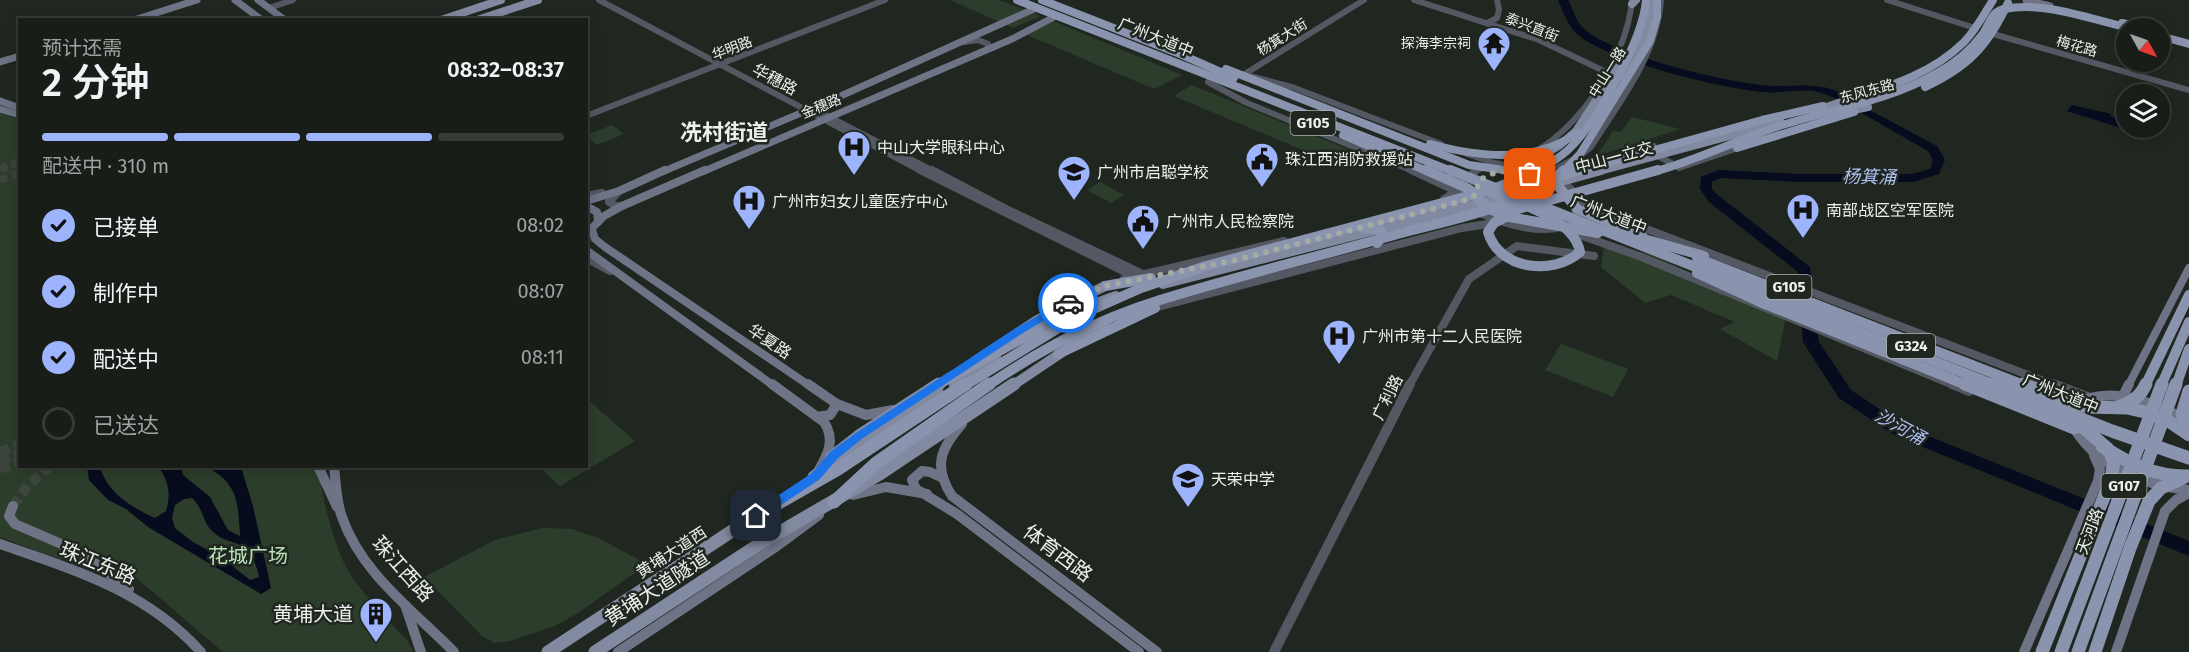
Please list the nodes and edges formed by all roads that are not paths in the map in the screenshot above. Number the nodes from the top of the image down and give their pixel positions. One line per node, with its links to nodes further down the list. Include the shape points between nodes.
1 (197, 0): 29 (main road)
2 (235, 0): 30 (main road)
3 (258, 0): 26 (main road)
4 (293, 0): 26 (street)
5 (501, 0): 32 (main road)
6 (599, 0): 52 (street, 华穗路)
7 (610, 0): 52 (street, 华穗路)
8 (885, 0): 52 (street, 华明路)
9 (1017, 0): 27 (highway, 广州大道中 / G105)
10 (1042, 0): 48 (highway, 广州大道中 / G105)
11 (1364, 0): 54 (street, 杨箕大街)
12 (1414, 0): 37 (street, 泰兴直街)
13 (1497, 0): 37 (street, via 1497,18)
14 (1641, 0): 47 (main road, 中山一路, via 1639,22)
15 (1646, 0): 70 (highway, via 1636,42)
16 (1887, 0): 41 (street)
17 (1993, 0): 41 (highway, 东风东路)
18 (2010, 0): 42 (highway, 东风东路)
19 (2020, 0): 38 (highway)
20 (2026, 0): 39 (main road)
21 (2033, 0): 35 (highway); 36 (main road)
22 (2042, 0): 34 (highway)
23 (535, 1): 33 (main road)
24 (1633, 1): 47 (street)
25 (1657, 1): 47 (main road, 中山一路, via 1648,26); 61 (street, via 1657,35); 114 (highway, via 1656,25 1641,57 1580,154 1545,185 1484,211)
26 (269, 8): 31 (main road)
27 (1036, 8): 28 (highway, 广州大道中 / G105); 44 (main road, 金穗路)
28 (1056, 16): 46 (main road, 金穗路); 50 (highway, 广州大道中 / G105)
29 (140, 18)
30 (259, 18)
31 (282, 18)
32 (447, 18)
33 (483, 18)
34 (2116, 19)
35 (2116, 21)
36 (2116, 22)
37 (1487, 23): 53 (street, 泰兴直街, via 1544,42)
38 (2116, 24)
39 (2116, 24)
40 (2116, 24): 94 (highway, via 2044,8 2001,9 1967,53 1908,88 1774,128 1681,164)
41 (1974, 28): 59 (highway, 东风东路, via 1957,49 1927,69)
42 (1993, 34): 56 (street, 梅花路); 63 (highway, 东风东路, via 1978,55 1948,76)
43 (2170, 37): 45 (highway)
44 (964, 42): 46 (street, via 982,41); 64 (main road, 金穗路)
45 (2189, 42)
46 (988, 49): 69 (main road, 金穗路)
47 (1626, 53): 53 (street); 57 (main road, 中山一路)
48 (1180, 54): 54 (highway); 67 (highway, 广州大道中 / G105)
49 (18, 57): 51 (main road)
50 (1159, 57): 55 (highway, G105); 67 (highway, 广州大道中 / G105)
51 (0, 62)
52 (723, 64): 64 (street, 华穗路); 68 (street, 华明路)
53 (1606, 72): 60 (street)
54 (1243, 75): 70 (highway, via 1436,146 1487,154 1546,149 1571,139); 79 (highway); 81 (street, via 1292,87)
55 (1208, 82): 85 (highway, G105); 87 (street, via 1248,103)
56 (2189, 90)
57 (1602, 99): 60 (main road); 61 (main road); 70 (main road, 中山一路); 73 (main road, 中山一路, via 1584,131)
58 (0, 101): 62 (main road)
59 (1841, 102): 71 (highway); 77 (main road, 东风东路)
60 (1584, 105): 70 (main road); 81 (street, via 1545,146)
61 (1616, 105): 75 (street)
62 (18, 107)
63 (1863, 108): 74 (highway); 77 (main road, 东风东路)
64 (809, 109): 69 (street, 华穗路); 86 (main road, 金穗路)
65 (0, 110): 66 (main road)
66 (18, 114)
67 (1316, 114): 72 (highway, 广州大道中 / G105); 104 (highway, 广州大道中 / G105)
68 (588, 115)
69 (826, 119): 95 (main road, 金穗路); 111 (street, 华穗路); 112 (street, 华穗路, via 993,209)
70 (1586, 121): 73 (main road, 中山一路); 123 (highway, via 1579,138 1564,153 1512,183 1161,280 1097,307)
71 (1743, 125): 76 (highway); 78 (street)
72 (1358, 133): 94 (highway, via 1518,204 1528,209 1548,218 1566,227 1578,239 1581,249 1569,263 1550,267 1526,264 1505,256 1490,242 1488,232 1494,223 1498,220 1510,215 1521,211 1531,207); 104 (highway, 广州大道中 / G105)
73 (1563, 146): 82 (main road); 84 (main road)
74 (1744, 146): 80 (highway); 93 (street)
75 (1591, 147): 78 (street); 83 (street)
76 (1659, 150): 80 (street, via 1660,157); 84 (highway, via 1563,176)
77 (1692, 150): 108 (main road, 中山一立交)
78 (1618, 155): 83 (street)
79 (1462, 163): 82 (highway); 85 (highway, via 1456,172)
80 (1671, 163): 91 (highway, via 1578,189)
81 (1499, 165): 83 (street); 87 (street, via 1468,174)
82 (1516, 172): 84 (highway); 89 (highway, via 1483,178 1477,184)
83 (1547, 173): 93 (street, via 1568,184)
84 (1534, 175): 91 (highway, via 1555,184)
85 (1440, 176): 89 (highway)
86 (642, 181): 88 (main road, 金穗路); 90 (street)
87 (1460, 190): 97 (street, via 1475,210); 111 (street, via 1430,203)
88 (619, 191): 92 (main road, 金穗路); 95 (street, via 609,202)
89 (1477, 194): 97 (highway); 101 (highway)
90 (588, 195)
91 (1567, 198): 99 (highway, via 1564,212); 104 (highway, via 1583,212)
92 (588, 200)
93 (1579, 200): 100 (street, via 1574,217); 115 (street)
94 (1541, 203): 114 (highway, via 1285,272)
95 (622, 206): 102 (main road, 金穗路)
96 (588, 207): 102 (main road, 华夏路, via 597,212)
97 (1505, 221): 98 (highway); 100 (street, via 1526,229); 105 (highway, via 1476,218); 118 (street, via 1454,230)
98 (1524, 221): 99 (highway); 103 (highway)
99 (1544, 221): 103 (highway, via 1566,220)
100 (1554, 227): 136 (street, via 1609,244)
101 (1363, 228): 105 (highway, via 1382,232); 113 (highway, via 1210,266)
102 (592, 229): 106 (main road, 华夏路, via 595,239)
103 (1617, 238): 104 (highway)
104 (1637, 240): 115 (highway); 131 (highway, G105, via 1738,268 2061,394); 138 (highway, G105, via 1743,295 2058,421); 138 (highway, via 1803,313 2075,423); 139 (highway, 广州大道中 / G324); 140 (highway, 广州大道中 / G324, via 2112,431)
105 (1377, 244): 118 (highway, via 1212,288)
106 (607, 248): 107 (main road); 130 (main road, 华夏路)
107 (589, 254): 133 (main road, 华夏路)
108 (1296, 254): 120 (main road, 黄埔大道西, via 1108,298); 124 (main road, via 1152,299)
109 (1594, 256): 165 (street, 广利路, via 1517,246 1469,279 1392,417)
110 (2189, 268): 128 (main road)
111 (1143, 274): 112 (street)
112 (1133, 276): 113 (street)
113 (1105, 286): 126 (main road, via 1039,319)
114 (1204, 289): 123 (highway, via 1102,320)
115 (1801, 293): 117 (highway)
116 (2189, 295): 122 (highway)
117 (1814, 298): 129 (street); 131 (highway, via 1996,374 2080,405)
118 (1154, 308): 124 (highway)
119 (2189, 322): 168 (highway, 天河路 / G107, via 2171,359)
120 (1040, 329): 126 (highway); 143 (main road, 黄埔大道西)
121 (2189, 349): 169 (highway, 天河路 / G107)
122 (2162, 350): 125 (highway); 131 (highway, via 2139,397)
123 (1027, 352): 148 (highway, via 902,443); 150 (highway)
124 (1058, 354): 132 (main road)
125 (2189, 363)
126 (946, 380): 130 (main road, 华夏路, via 888,411 866,415); 143 (main road, via 843,447)
127 (2189, 391): 135 (highway, via 2182,414)
128 (2123, 396): 129 (main road); 134 (main road)
129 (2087, 397): 136 (main road, via 2079,400 2070,412)
130 (837, 404): 133 (main road, via 830,416)
131 (2109, 408): 135 (highway, via 2151,414); 138 (highway, via 2095,413 2090,424 2096,438)
132 (977, 409): 145 (main road, via 942,449); 148 (main road)
133 (817, 417): 143 (main road, 华夏路, via 827,426 831,439)
134 (2189, 421)
135 (2189, 433)
136 (2077, 435): 137 (main road)
137 (2089, 448): 146 (main road, via 2132,475); 166 (main road, via 2100,470 2093,494)
138 (2108, 449): 144 (highway, via 2150,471); 153 (highway, via 2114,462 2112,472)
139 (2189, 453)
140 (2189, 458)
141 (319, 468): 151 (main road)
142 (334, 468): 151 (main road, 珠江西路)
143 (816, 476): 150 (main road, 黄埔大道西)
144 (2189, 476): 154 (highway, via 2157,491 2142,514)
145 (943, 478): 147 (main road, via 930,471 914,476 914,486); 164 (main road, 体育西路, via 948,491 959,502)
146 (2189, 491): 171 (main road, via 2171,504 2161,521)
147 (927, 494): 148 (main road, via 894,487 875,488); 163 (main road, 体育西路)
148 (834, 502): 161 (main road, 黄埔大道隧道, via 761,543); 162 (main road, via 777,546)
149 (13, 506): 156 (main road, via 9,516 15,524 80,552)
150 (756, 516): 160 (main road, 黄埔大道西)
151 (342, 518): 155 (main road, 珠江西路, via 363,558)
152 (0, 544): 156 (main road, 珠江东路, via 121,589)
153 (2078, 565): 154 (highway, via 2105,573); 167 (highway)
154 (2117, 583): 170 (highway)
155 (403, 600): 158 (main road); 159 (main road, 珠江西路)
156 (155, 610): 157 (main road, 珠江东路)
157 (201, 652)
158 (421, 652)
159 (454, 652)
160 (548, 652)
161 (595, 652)
162 (618, 652)
163 (1139, 652)
164 (1157, 652)
165 (1274, 652)
166 (2024, 652)
167 (2042, 652)
168 (2061, 652)
169 (2078, 652)
170 (2095, 652)
171 (2116, 652)

